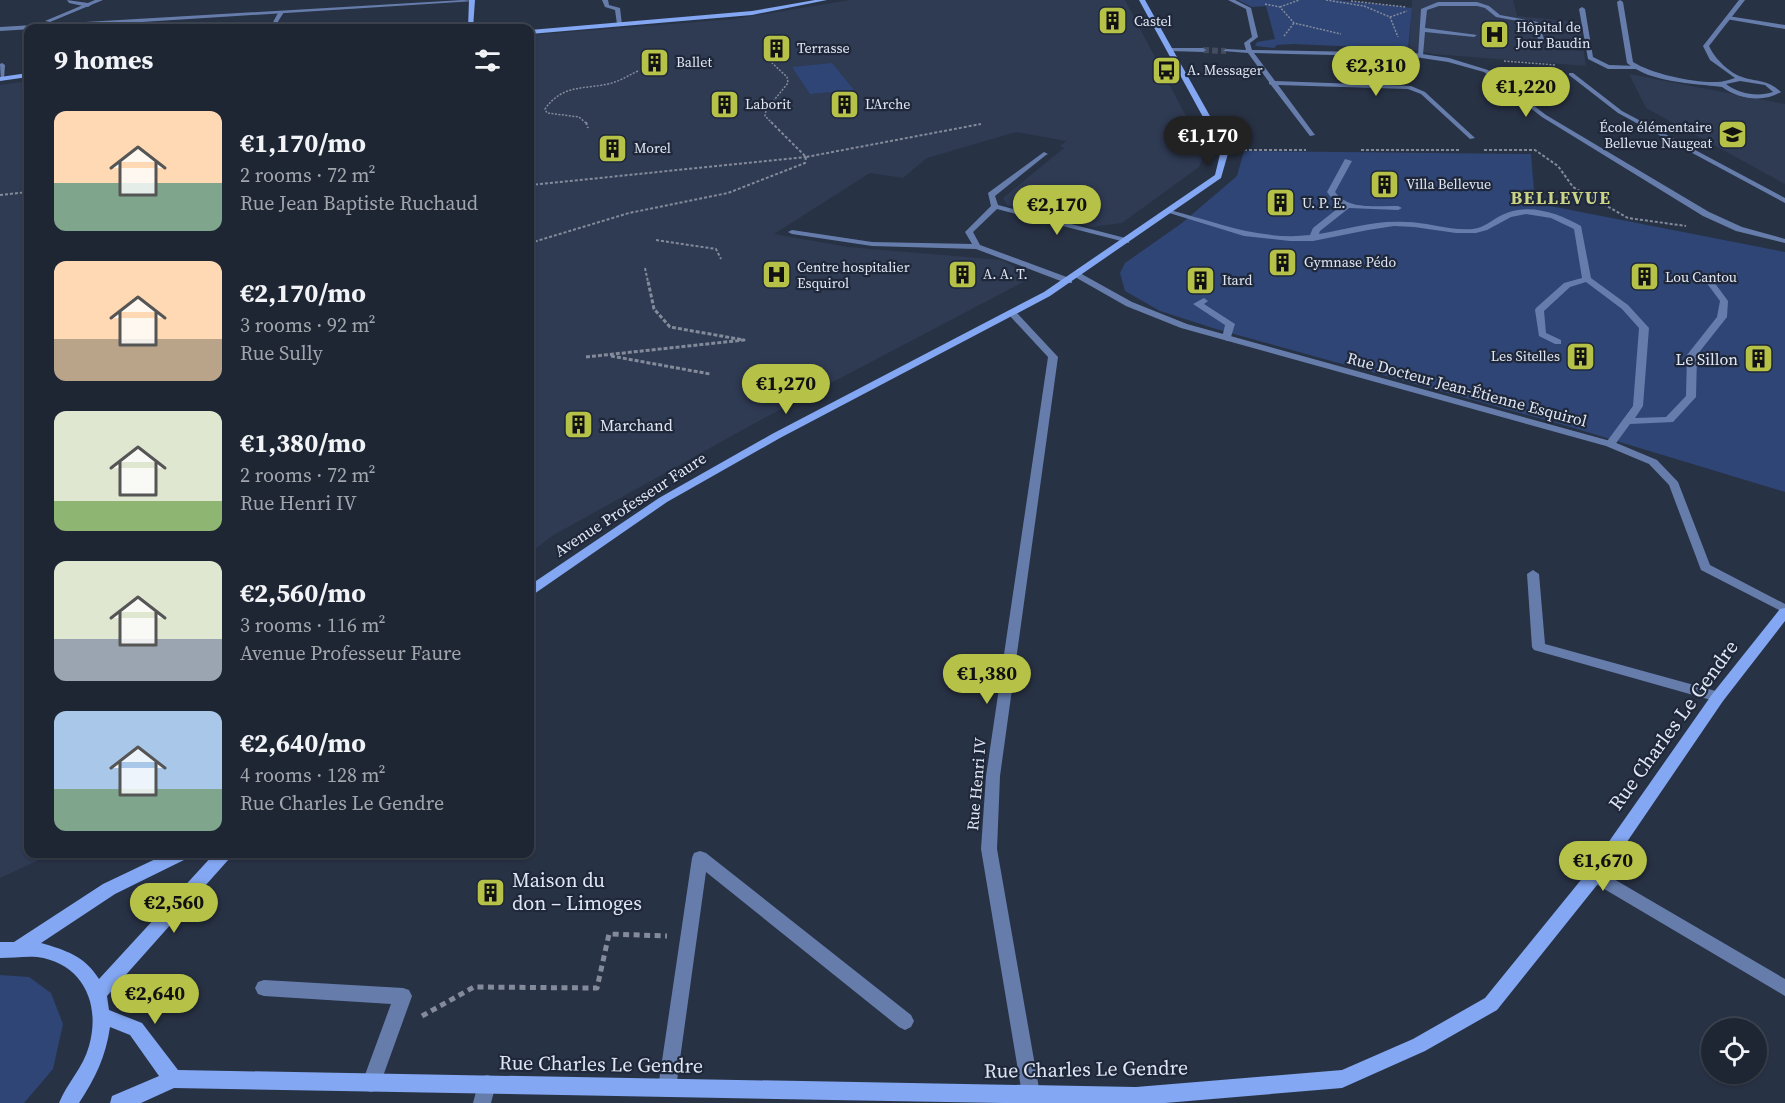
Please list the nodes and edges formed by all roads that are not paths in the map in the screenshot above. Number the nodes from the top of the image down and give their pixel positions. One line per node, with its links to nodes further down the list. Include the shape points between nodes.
1 (100, 0): 11 (street)
2 (472, 0): 13 (street); 19 (main road)
3 (605, 0): 20 (street, via 607,6 618,9)
4 (807, 0): 14 (main road)
5 (824, 0): 14 (main road)
6 (1142, 0): 29 (main road)
7 (1231, 0): 32 (street, via 1248,8 1255,37 1247,43)
8 (1742, 0): 15 (street)
9 (69, 2): 11 (street)
10 (1620, 2): 37 (street, via 1630,63)
11 (88, 5): 16 (street)
12 (1582, 9): 37 (street, via 1590,58 1608,67)
13 (280, 12): 17 (street); 18 (street)
14 (729, 15): 20 (main road)
15 (1728, 18): 22 (street); 41 (street, via 1706,46 1712,59)
16 (48, 24)
17 (61, 24)
18 (274, 24)
19 (471, 24)
20 (620, 24): 26 (main road)
21 (24, 27): 23 (street)
22 (1785, 28)
23 (0, 29): 25 (street)
24 (1424, 30): 27 (street); 28 (street, via 1424,9 1438,4 1484,5 1498,16 1536,23); 34 (street)
25 (24, 32)
26 (534, 32)
27 (1474, 35)
28 (1541, 39)
29 (1171, 50): 30 (street); 54 (main road, Avenue Professeur Faure, via 1225,150 1218,176)
30 (1203, 50)
31 (1226, 51): 32 (street)
32 (1249, 51): 33 (street); 42 (street)
33 (1345, 52): 34 (street); 35 (street)
34 (1420, 55): 58 (street, via 1486,71 1544,116 1706,214 1740,230)
35 (1356, 63)
36 (2, 65): 40 (street)
37 (1638, 68): 43 (street)
38 (1571, 74): 50 (street, via 1620,112)
39 (24, 76): 40 (main road)
40 (1, 79)
41 (1740, 79): 43 (street, via 1723,81); 44 (street, via 1773,87)
42 (1271, 83): 46 (street); 47 (street, via 1409,87 1423,93)
43 (1722, 85): 44 (street, via 1743,93)
44 (1776, 94): 45 (street)
45 (1785, 96)
46 (1312, 135)
47 (1472, 138)
48 (1044, 154): 51 (street, via 991,195)
49 (1348, 161): 52 (street, via 1331,192)
50 (1785, 201)
51 (994, 206): 57 (street); 59 (street, via 969,232)
52 (1346, 206): 53 (street); 56 (street, via 1316,230)
53 (1398, 208)
54 (1170, 212): 56 (street, via 1265,237); 57 (main road, Avenue Professeur Faure)
55 (792, 232): 59 (street, Rue Docteur Jean-Étienne Esquirol, via 872,244)
56 (1313, 238): 62 (street, via 1394,224 1478,231 1509,214 1537,213 1565,220 1578,228)
57 (1126, 241): 61 (main road, Avenue Professeur Faure)
58 (1785, 241)
59 (977, 247): 61 (street, Rue Docteur Jean-Étienne Esquirol)
60 (1736, 276): 67 (street, via 1714,275 1710,282 1724,301 1722,317 1692,355 1691,397 1669,420)
61 (1074, 278): 64 (main road, Avenue Professeur Faure); 65 (street, Rue Docteur Jean-Étienne Esquirol, via 1184,326)
62 (1587, 279): 66 (street, via 1567,285 1539,310 1542,334); 67 (street, via 1615,298 1644,328 1638,406)
63 (1204, 301): 65 (street, via 1197,304 1230,324)
64 (1013, 314): 70 (main road, Avenue Professeur Faure, via 776,436 663,500); 88 (street, Rue Henri IV, via 1053,357 993,776 989,849)
65 (1227, 338): 68 (street, Rue Docteur Jean-Étienne Esquirol)
66 (1558, 342)
67 (1627, 421): 68 (street)
68 (1610, 444): 71 (street, Rue Docteur Jean-Étienne Esquirol, via 1653,462 1674,484 1706,567)
69 (1533, 574): 72 (street, via 1539,647)
70 (534, 588)
71 (1785, 610): 72 (main road, Rue Charles Le Gendre)
72 (1718, 697): 75 (main road, Rue Charles Le Gendre)
73 (172, 858): 76 (main road, via 109,889)
74 (219, 858): 80 (main road)
75 (1595, 874): 79 (street); 89 (main road, Rue Charles Le Gendre, via 1491,1004 1419,1045 1342,1079)
76 (20, 947): 77 (main road); 80 (main road, via 55,952 83,967)
77 (0, 950)
78 (264, 988): 84 (street, via 402,996)
79 (1785, 988)
80 (99, 992): 81 (main road)
81 (103, 1016): 83 (main road, via 136,1029); 90 (main road, via 94,1057)
82 (905, 1021): 86 (street, via 700,858)
83 (173, 1079): 84 (main road, Rue Charles Le Gendre); 91 (main road, Rue Charles Le Gendre)
84 (371, 1083): 85 (main road, Rue Charles Le Gendre)
85 (487, 1084): 86 (main road, Rue Charles Le Gendre); 92 (street)
86 (666, 1088): 87 (main road, Rue Charles Le Gendre)
87 (955, 1098): 88 (main road, Rue Charles Le Gendre)
88 (1032, 1099): 89 (main road, Rue Charles Le Gendre)
89 (1134, 1101)
90 (68, 1103)
91 (119, 1103)
92 (482, 1103)

